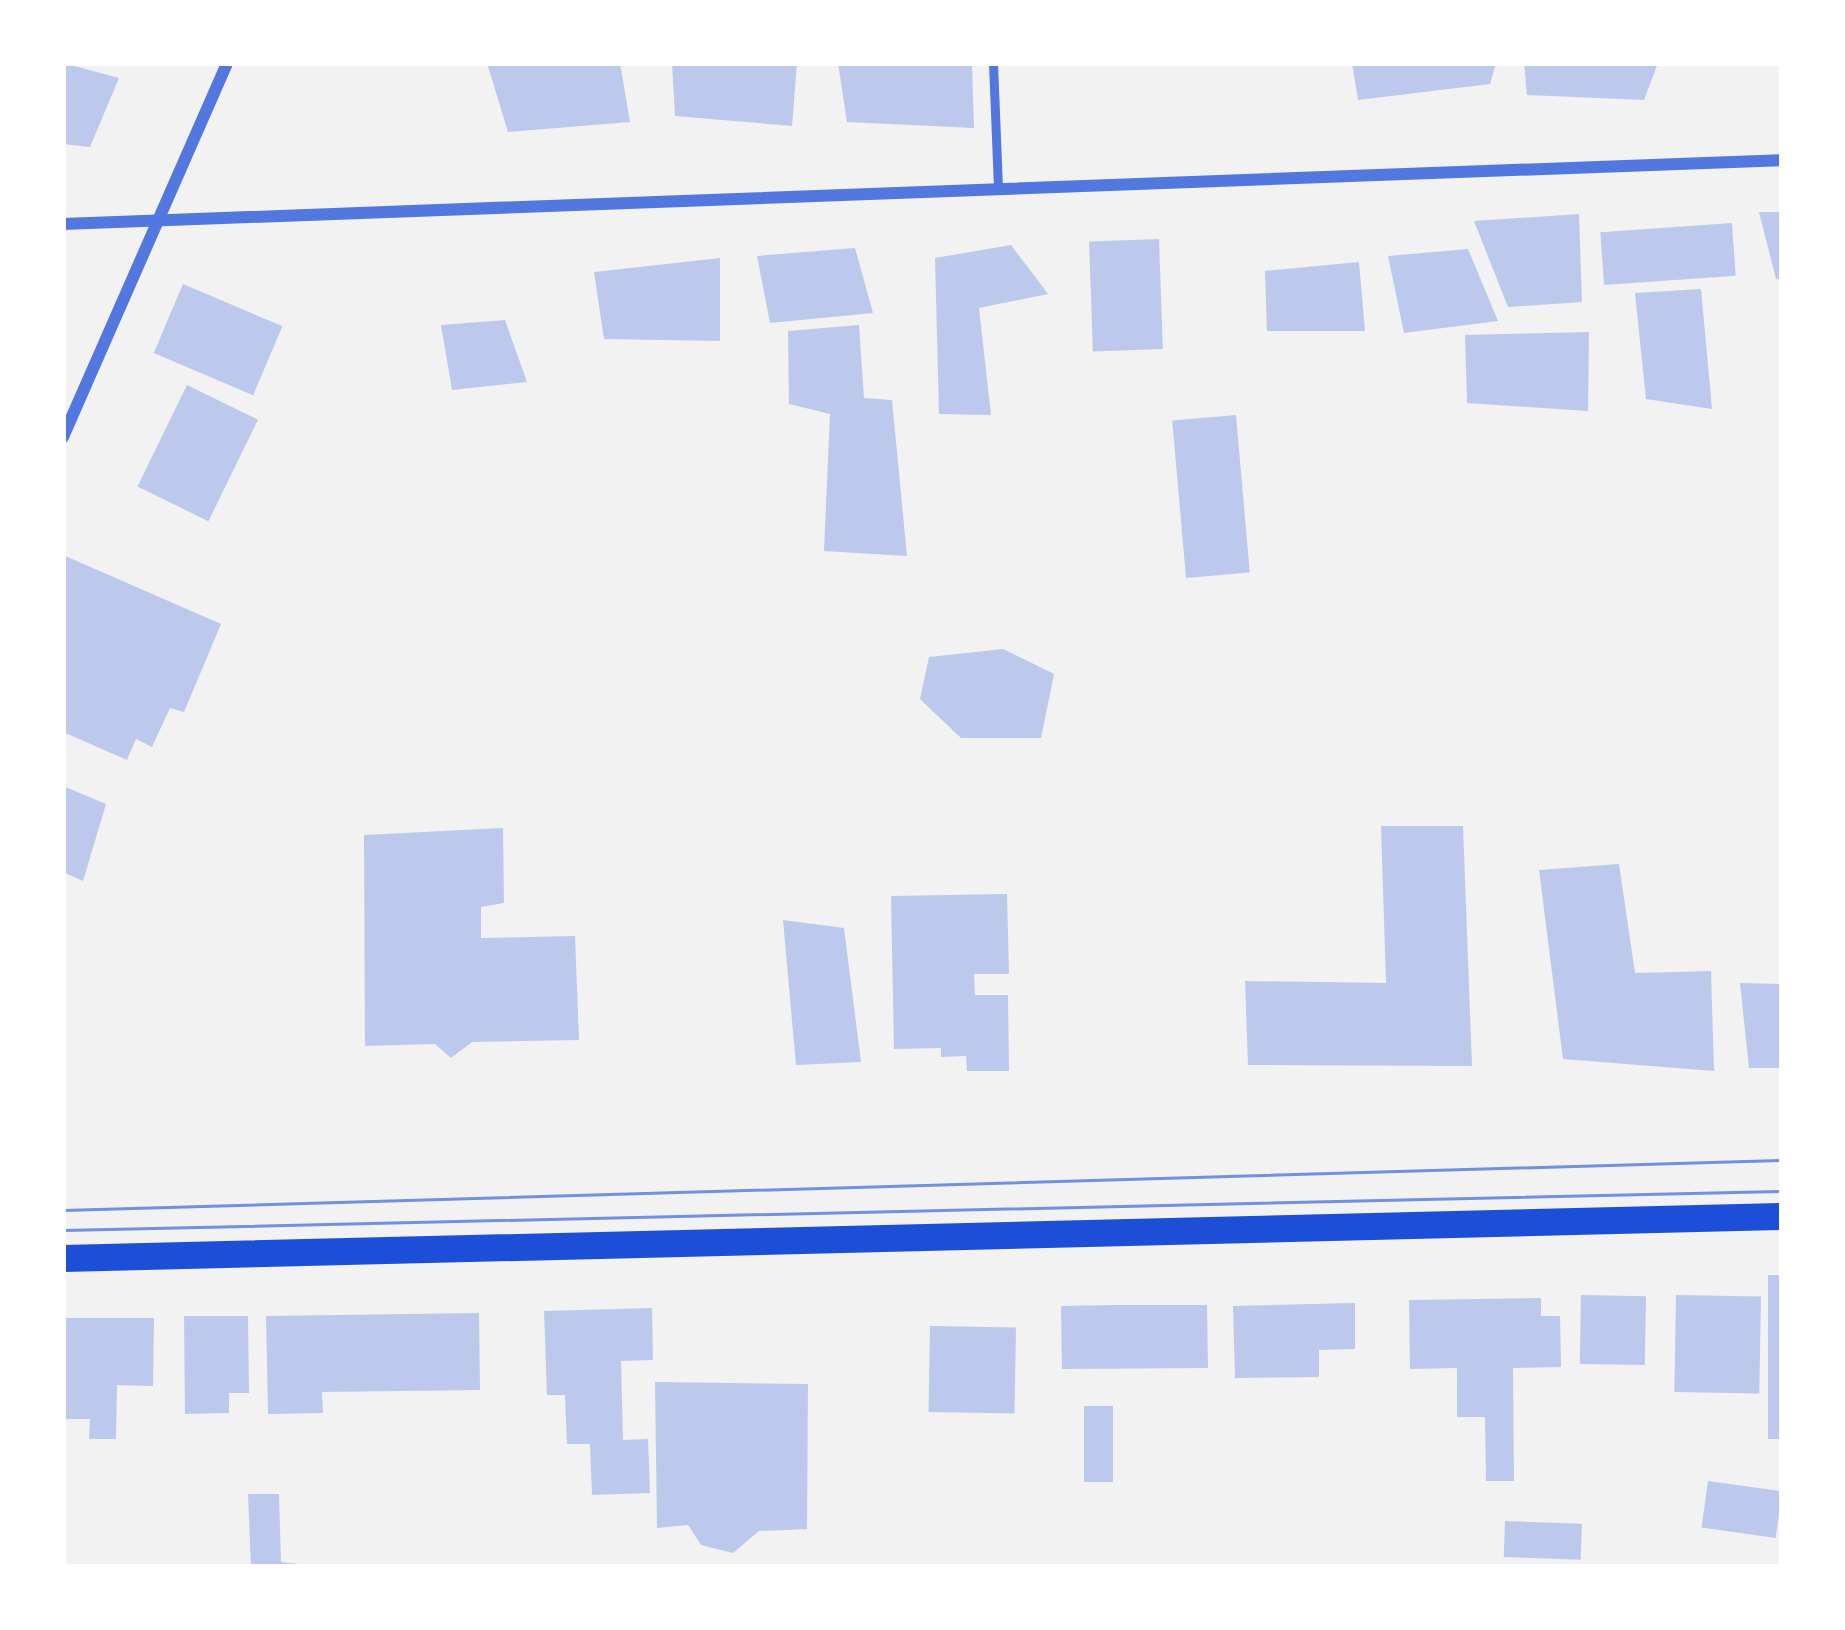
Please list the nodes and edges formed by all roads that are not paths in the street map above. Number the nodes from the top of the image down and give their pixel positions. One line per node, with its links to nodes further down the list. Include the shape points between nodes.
1 (227, 63): 5 (street)
2 (993, 63): 4 (lane)
3 (1782, 160): 4 (street)
4 (998, 189): 5 (street)
5 (153, 221): 6 (street); 7 (street)
6 (63, 224)
7 (63, 437)
8 (1782, 1216): 9 (main road)
9 (63, 1258)

